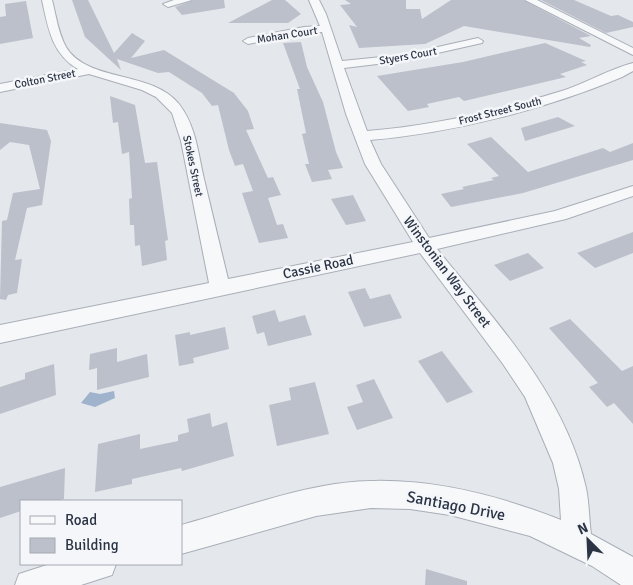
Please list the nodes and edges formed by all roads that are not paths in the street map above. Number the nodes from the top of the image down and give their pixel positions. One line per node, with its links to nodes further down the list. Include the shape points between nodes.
1 (47, 0): 12 (street, Stokes Street, via 61,48 73,62)
2 (187, 0): 5 (street)
3 (314, 0): 6 (street, Winstonian Way Street)
4 (530, 0): 9 (street)
5 (168, 4)
6 (325, 29): 7 (street, Mohan Court); 10 (street, Winstonian Way Street)
7 (248, 41)
8 (478, 41): 10 (street, Styers Court, via 402,58)
9 (633, 52)
10 (338, 65): 14 (street, Winstonian Way Street)
11 (633, 67): 14 (street, Frost Street South, via 571,92 487,115)
12 (90, 70): 13 (street, Colton Street); 17 (street, Stokes Street, via 138,83 160,94 174,106 188,139)
13 (0, 88)
14 (361, 136): 16 (street, Winstonian Way Street, via 386,186)
15 (633, 191): 16 (street, Cassie Road, via 552,217)
16 (424, 245): 17 (street, Cassie Road); 20 (street, Winstonian Way Street, via 533,390 566,463 573,489)
17 (220, 287): 18 (street, Cassie Road)
18 (0, 334)
19 (182, 540): 20 (street, Santiago Drive, via 289,508 336,498 386,494 479,508 518,518)
20 (577, 542): 22 (street, Santiago Drive)
21 (98, 565): 23 (street)
22 (633, 575)
23 (30, 585)

